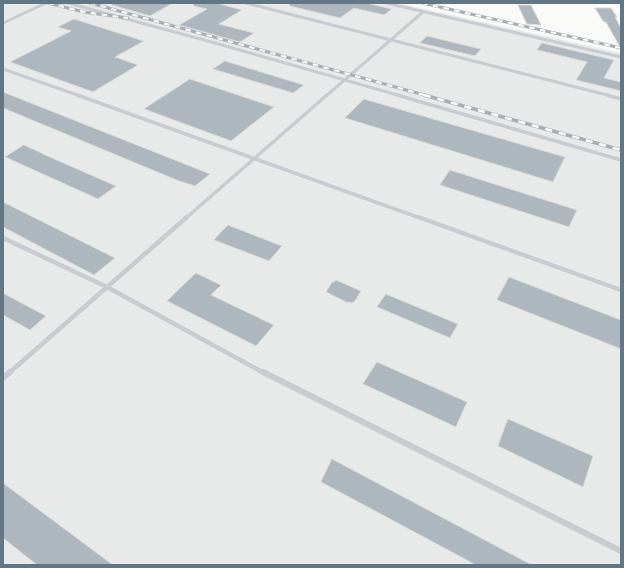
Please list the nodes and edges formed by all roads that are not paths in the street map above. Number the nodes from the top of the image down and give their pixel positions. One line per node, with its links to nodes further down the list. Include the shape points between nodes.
1 (46, 3): 6 (lane)
2 (68, 3): 10 (lane)
3 (246, 3): 7 (lane)
4 (386, 3): 5 (lane)
5 (423, 12): 7 (lane); 8 (lane)
6 (3, 23)
7 (390, 40): 10 (lane); 11 (lane)
8 (621, 57)
9 (3, 69): 12 (lane)
10 (345, 81): 12 (lane); 13 (lane)
11 (621, 99)
12 (255, 159): 15 (lane); 16 (lane)
13 (621, 160)
14 (3, 238): 15 (lane)
15 (107, 287): 17 (lane); 18 (lane, via 289,386)
16 (621, 290)
17 (3, 378)
18 (621, 551)

